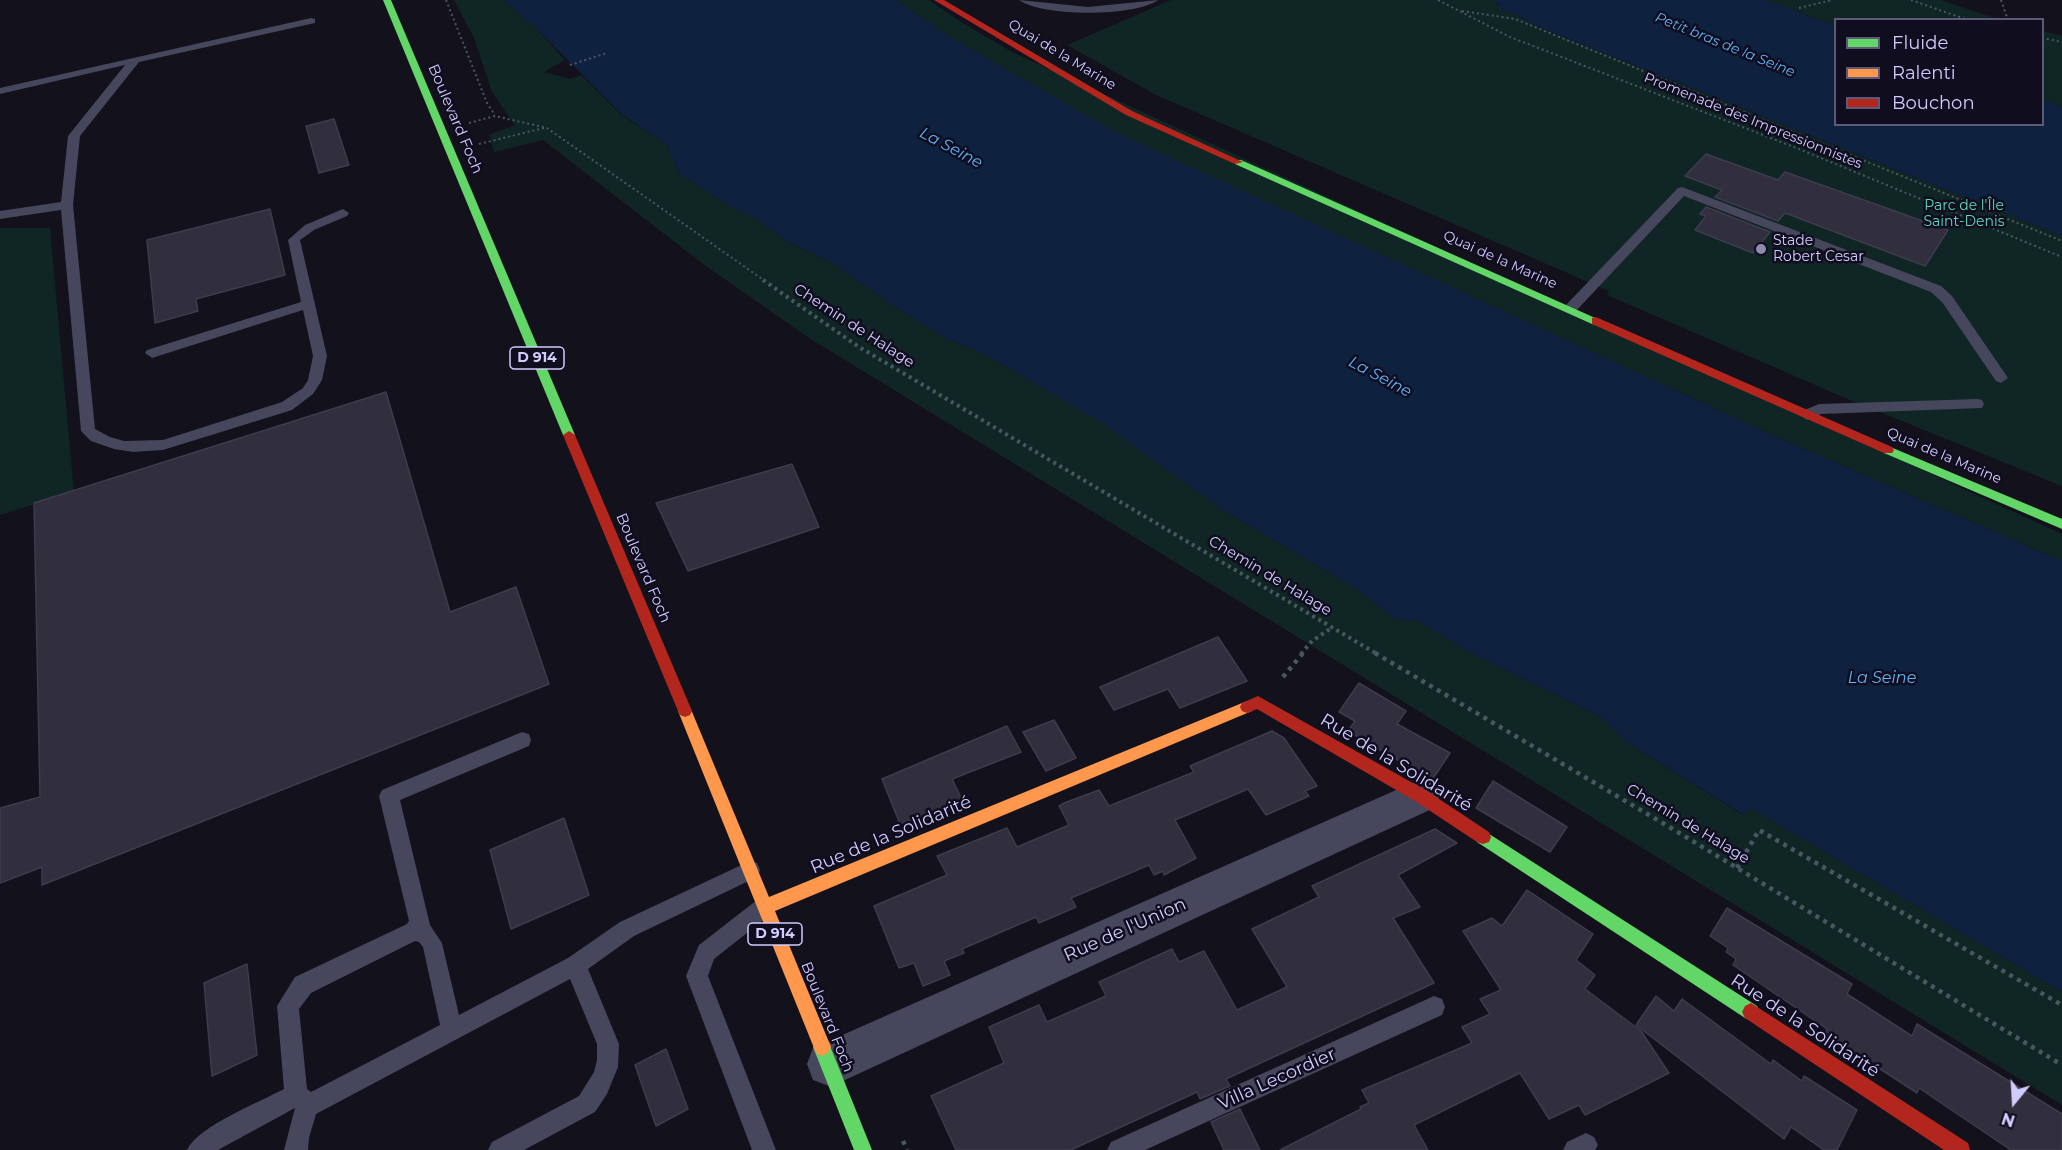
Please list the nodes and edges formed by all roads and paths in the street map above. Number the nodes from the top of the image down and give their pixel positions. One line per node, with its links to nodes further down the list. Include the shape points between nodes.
1 (387, 0): 42 (street, Boulevard Foch / D 914)
2 (446, 0): 21 (path)
3 (938, 0): 31 (street, Quai de la Marine, via 1129,113)
4 (1024, 0): 5 (lane, via 1068,9 1110,9)
5 (1153, 0)
6 (1438, 0): 11 (path, Promenade des Impressionnistes)
7 (1832, 0): 10 (path)
8 (1911, 0): 12 (path)
9 (2001, 0): 13 (path)
10 (1799, 8)
11 (1459, 11): 28 (path, via 1515,19); 29 (path, Promenade des Impressionnistes, via 1510,37)
12 (1962, 18)
13 (2007, 18)
14 (311, 21): 18 (lane)
15 (2044, 38): 16 (path)
16 (2062, 42)
17 (607, 53): 19 (path)
18 (135, 60): 20 (lane); 25 (lane, via 74,136)
19 (570, 64)
20 (0, 91)
21 (495, 116): 22 (path, Chemin de Halage); 23 (path, Chemin de Halage)
22 (471, 123)
23 (547, 128): 24 (path); 37 (path, Chemin de Halage, via 859,347)
24 (478, 144)
25 (67, 205): 27 (lane); 30 (lane, via 88,431 99,440 127,446 162,445 287,406 298,399 315,380 320,357)
26 (343, 213): 30 (lane, via 309,228 294,240)
27 (0, 215)
28 (2062, 241)
29 (2062, 257)
30 (309, 304): 32 (lane)
31 (1570, 309): 33 (lane, via 1682,191 1936,289); 35 (street, Quai de la Marine)
32 (152, 353)
33 (2001, 378)
34 (1977, 404): 35 (lane, via 1819,409)
35 (1807, 415): 36 (street, Quai de la Marine)
36 (2062, 524)
37 (1333, 627): 38 (path, via 1312,641); 41 (path, Chemin de Halage)
38 (1285, 676)
39 (522, 740): 44 (lane, via 389,796 420,923)
40 (1421, 796): 43 (street, Rue de la Solidarité, via 1258,702); 49 (street, Rue de l'Union); 58 (street, Rue de la Solidarité)
41 (1737, 868): 46 (path, via 1759,830); 50 (path, Chemin de Halage)
42 (750, 870): 43 (street, Boulevard Foch / D 914); 45 (lane, via 627,928)
43 (764, 907): 49 (street, Boulevard Foch / D 914); 55 (lane, via 706,952 697,976)
44 (414, 931): 48 (lane, via 425,933 432,943); 51 (lane, via 303,985 294,995 288,1006)
45 (575, 964): 48 (lane); 54 (lane, via 609,1051 606,1074 587,1104)
46 (2062, 1005)
47 (1434, 1007): 57 (lane, Villa Lecordier)
48 (453, 1030): 51 (lane, via 316,1103)
49 (829, 1064): 56 (street, Boulevard Foch / D 914)
50 (2062, 1065)
51 (302, 1099): 52 (lane, via 216,1137); 53 (lane)
52 (199, 1150)
53 (296, 1150)
54 (500, 1150)
55 (764, 1150)
56 (863, 1150)
57 (1119, 1150)
58 (1961, 1150)

